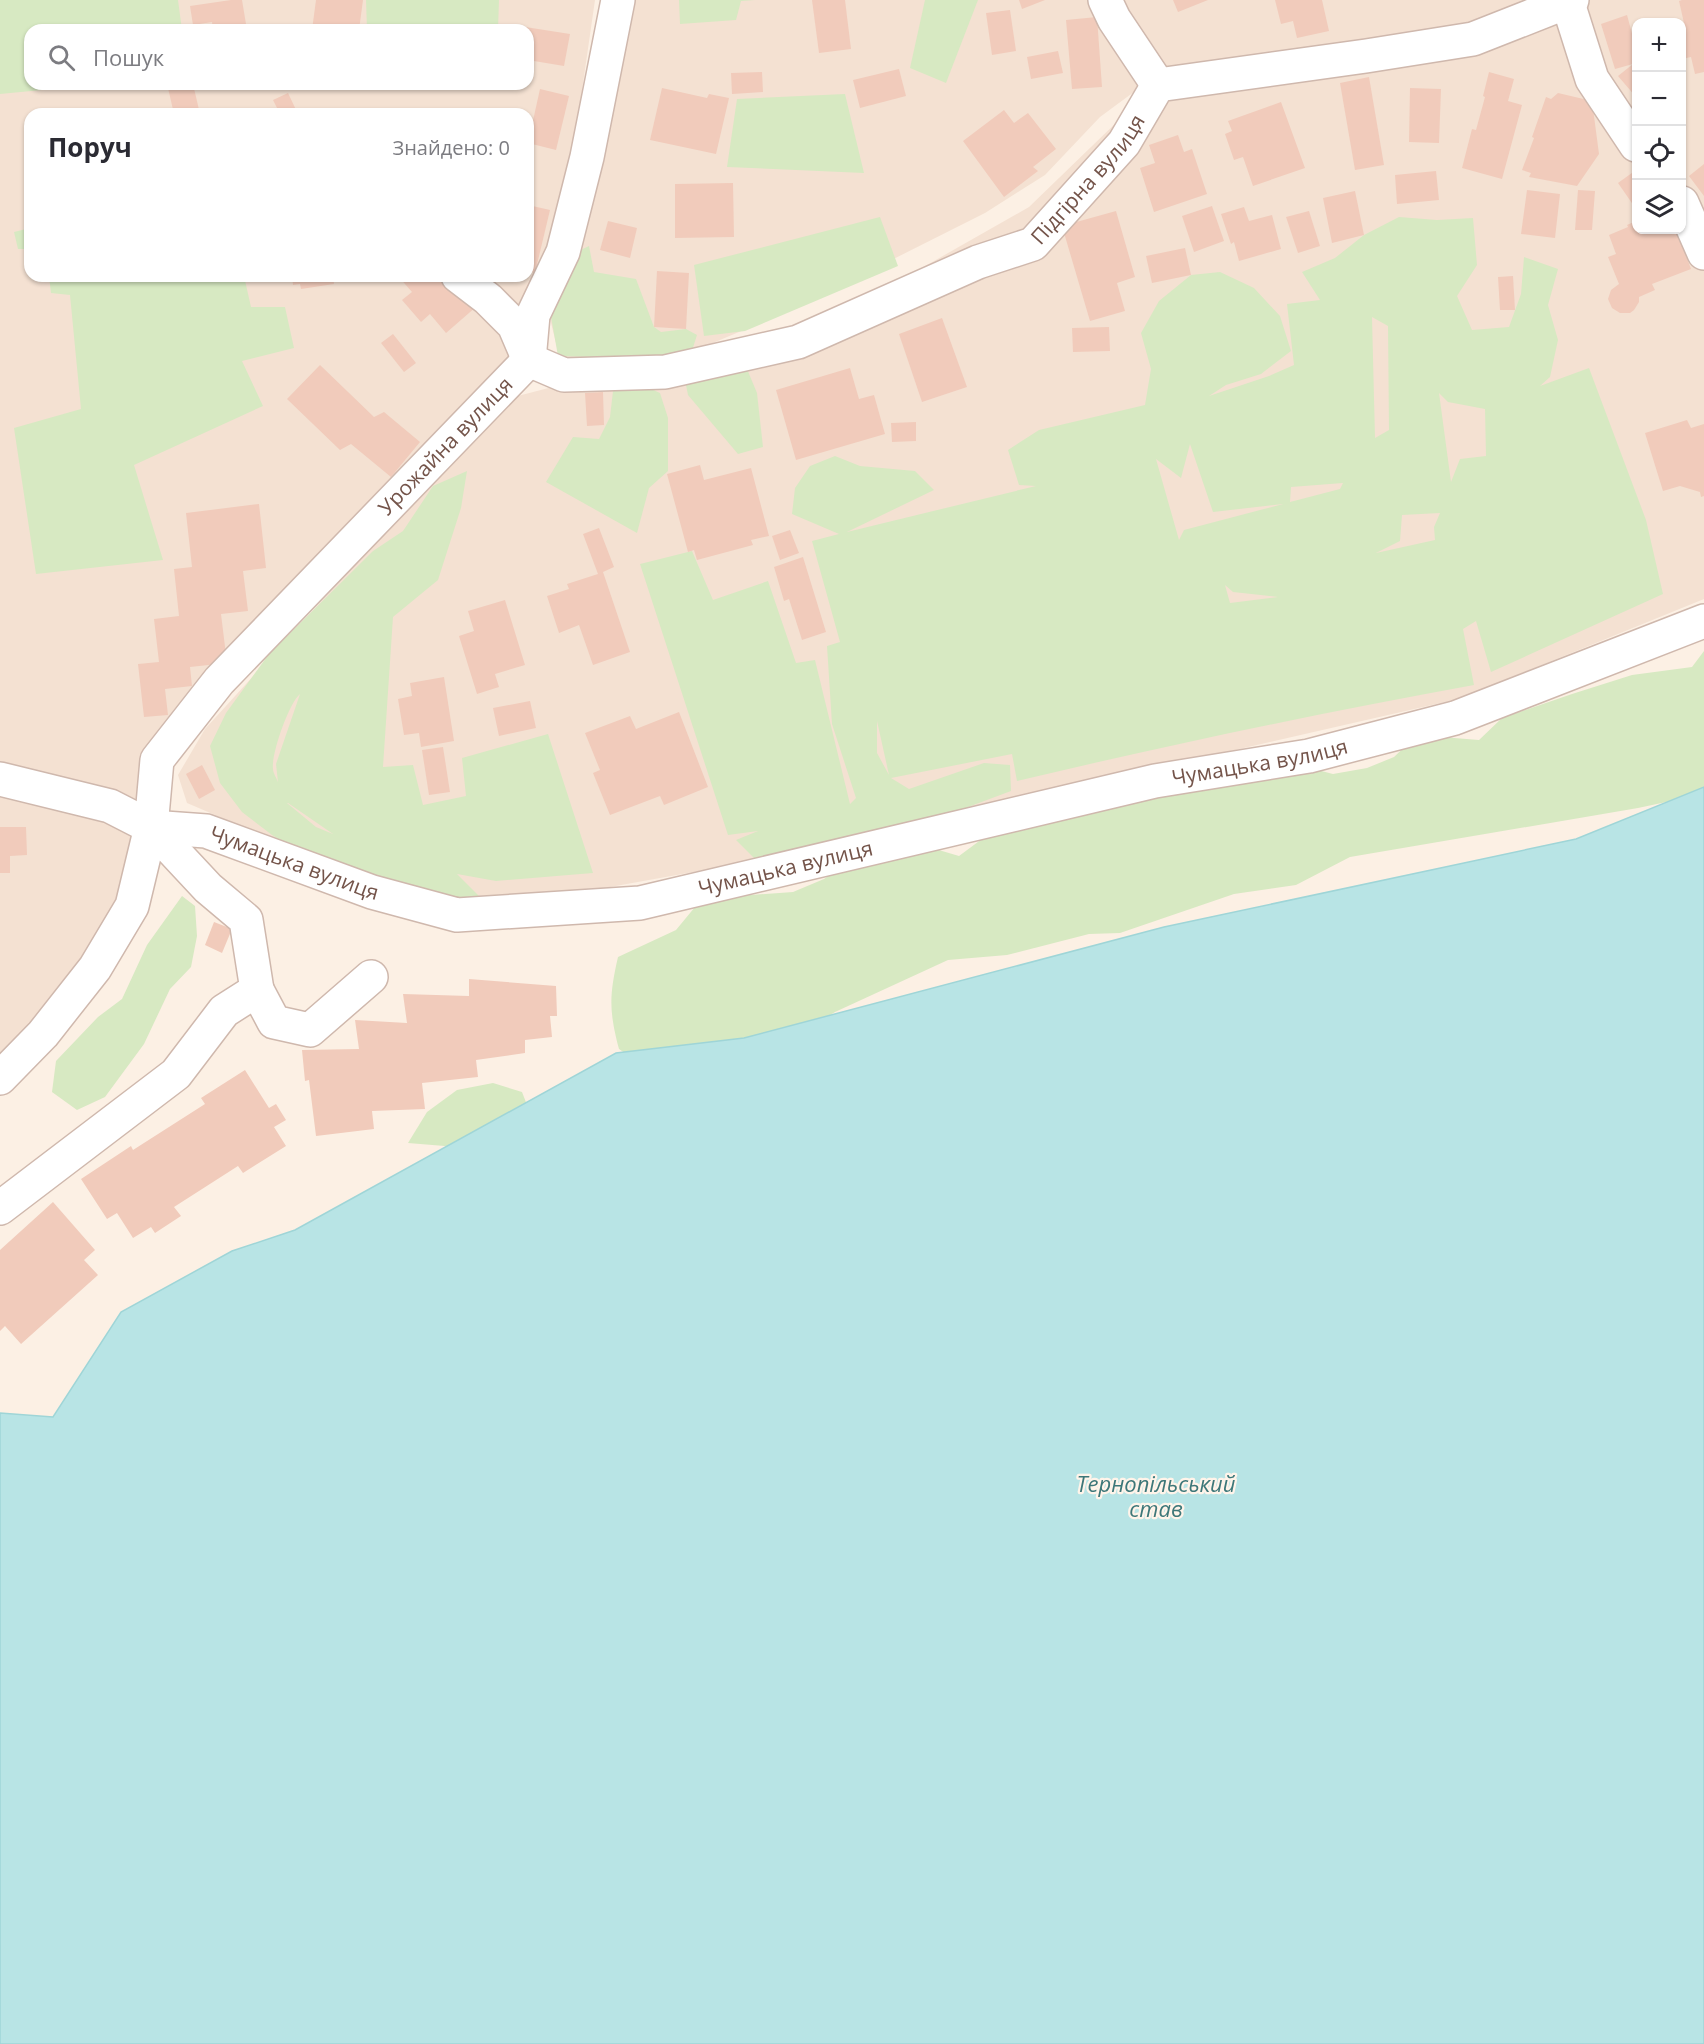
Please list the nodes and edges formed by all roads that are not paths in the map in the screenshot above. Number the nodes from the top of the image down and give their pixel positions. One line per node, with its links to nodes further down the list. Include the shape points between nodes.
1 (618, 0): 10 (street, Урожайна вулиця, via 587,157 563,252 533,315)
2 (1106, 0): 5 (street, via 1114,19)
3 (1568, 0): 4 (street); 5 (street, via 1473,39); 6 (street, via 1592,79)
4 (1572, 0)
5 (1158, 85): 10 (street, Підгірна вулиця, via 1124,143 1033,244 978,262 787,345 665,372 564,375)
6 (1632, 140)
7 (1686, 212): 8 (street)
8 (1704, 253)
9 (466, 282): 10 (street, via 514,325)
10 (529, 360): 13 (street, Урожайна вулиця, via 219,681 157,760)
11 (1704, 621): 13 (street, Чумацька вулиця, via 1455,718 1309,756 1155,782 640,903 457,915 372,892 206,831)
12 (0, 779): 13 (street, via 110,806)
13 (151, 827): 15 (street, via 208,888 246,920); 16 (street, via 132,906 95,968 43,1034)
14 (371, 977): 15 (street, via 310,1030 274,1022)
15 (257, 990): 17 (street, via 224,1011 176,1074)
16 (0, 1078)
17 (0, 1208)

